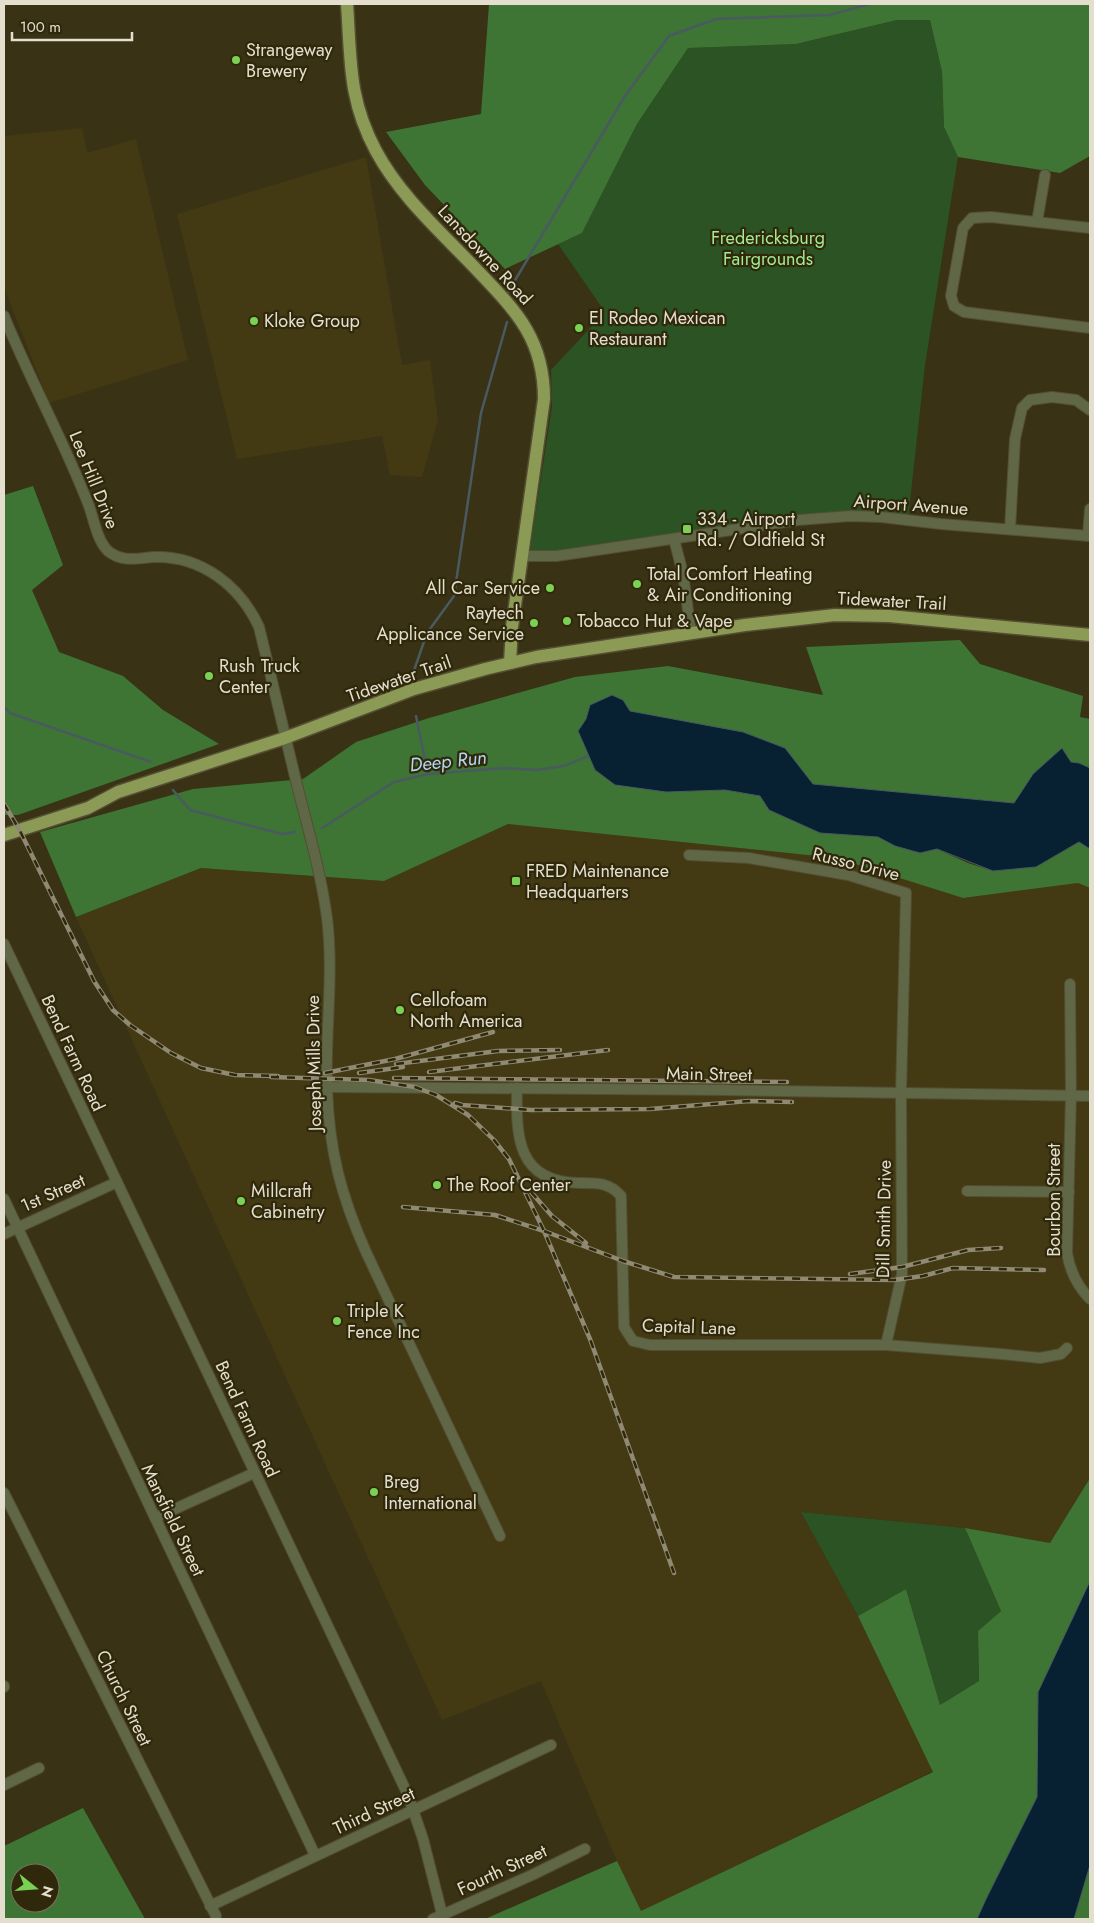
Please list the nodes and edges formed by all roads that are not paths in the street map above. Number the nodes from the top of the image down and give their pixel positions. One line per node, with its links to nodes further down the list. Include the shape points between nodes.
1 (347, 4): 12 (main road, Lansdowne Road, via 353,89 376,151 409,198 513,308 538,355 544,399)
2 (1045, 175): 3 (street)
3 (1037, 222): 4 (street); 6 (street, via 976,217 967,222 962,233 951,296 954,306 964,312)
4 (1090, 228)
5 (4, 316): 16 (street, Lee Hill Drive, via 73,466 104,546 116,556 130,560 169,558 195,564 215,574 236,592 258,627)
6 (1090, 328)
7 (1090, 410): 9 (street, via 1076,400 1052,397 1030,400 1022,408 1015,439)
8 (1090, 509): 10 (street)
9 (1010, 529): 10 (street, Airport Avenue); 11 (street, Airport Avenue, via 850,516)
10 (1089, 536)
11 (674, 538): 12 (street, Airport Avenue, via 563,555); 13 (street, via 683,574)
12 (522, 556): 15 (main road, Lansdowne Road)
13 (691, 633): 14 (main road, Tidewater Trail, via 812,617 865,615); 15 (main road, Tidewater Trail)
14 (1090, 635)
15 (510, 663): 16 (main road, Tidewater Trail, via 414,689)
16 (285, 738): 17 (main road, Tidewater Trail, via 167,775 118,792 88,808); 21 (street, Joseph Mills Drive, via 327,918)
17 (4, 835)
18 (689, 855): 23 (street, Russo Drive, via 749,858 848,875 906,893)
19 (4, 944): 26 (street, Bend Farm Road)
20 (1070, 984): 24 (street, Bourbon Street)
21 (327, 1087): 22 (street, Main Street); 38 (street, Joseph Mills Drive, via 333,1152 351,1219)
22 (517, 1088): 23 (street, Main Street); 33 (street, Capital Lane, via 519,1140 535,1168 549,1178 565,1183 601,1183 621,1196 624,1326 632,1341 650,1345)
23 (900, 1093): 24 (street, Main Street); 33 (street, Dill Smith Drive, via 902,1274)
24 (1071, 1096): 25 (street, Main Street); 28 (street, Bourbon Street)
25 (1090, 1096)
26 (116, 1182): 30 (street, 1st Street); 35 (street, Bend Farm Road)
27 (967, 1191): 28 (street)
28 (1069, 1192): 32 (street, Bourbon Street, via 1069,1264 1078,1284)
29 (4, 1199): 30 (street, Mansfield Street)
30 (17, 1227): 31 (street, 1st Street); 37 (street, Mansfield Street)
31 (4, 1234)
32 (1090, 1299)
33 (886, 1345): 34 (street, Capital Lane, via 1040,1358 1061,1354)
34 (1067, 1348)
35 (254, 1473): 37 (street); 42 (street, Bend Farm Road)
36 (4, 1493): 45 (street, Church Street)
37 (155, 1518): 44 (street, Mansfield Street)
38 (500, 1536)
39 (551, 1746): 42 (street, Third Street)
40 (39, 1768): 41 (street)
41 (4, 1785)
42 (414, 1810): 44 (street, Third Street); 47 (street, Bend Farm Road)
43 (585, 1849): 47 (street, Fourth Street)
44 (315, 1855): 45 (street, Third Street)
45 (210, 1906): 46 (street, Church Street)
46 (216, 1916)
47 (438, 1917)

